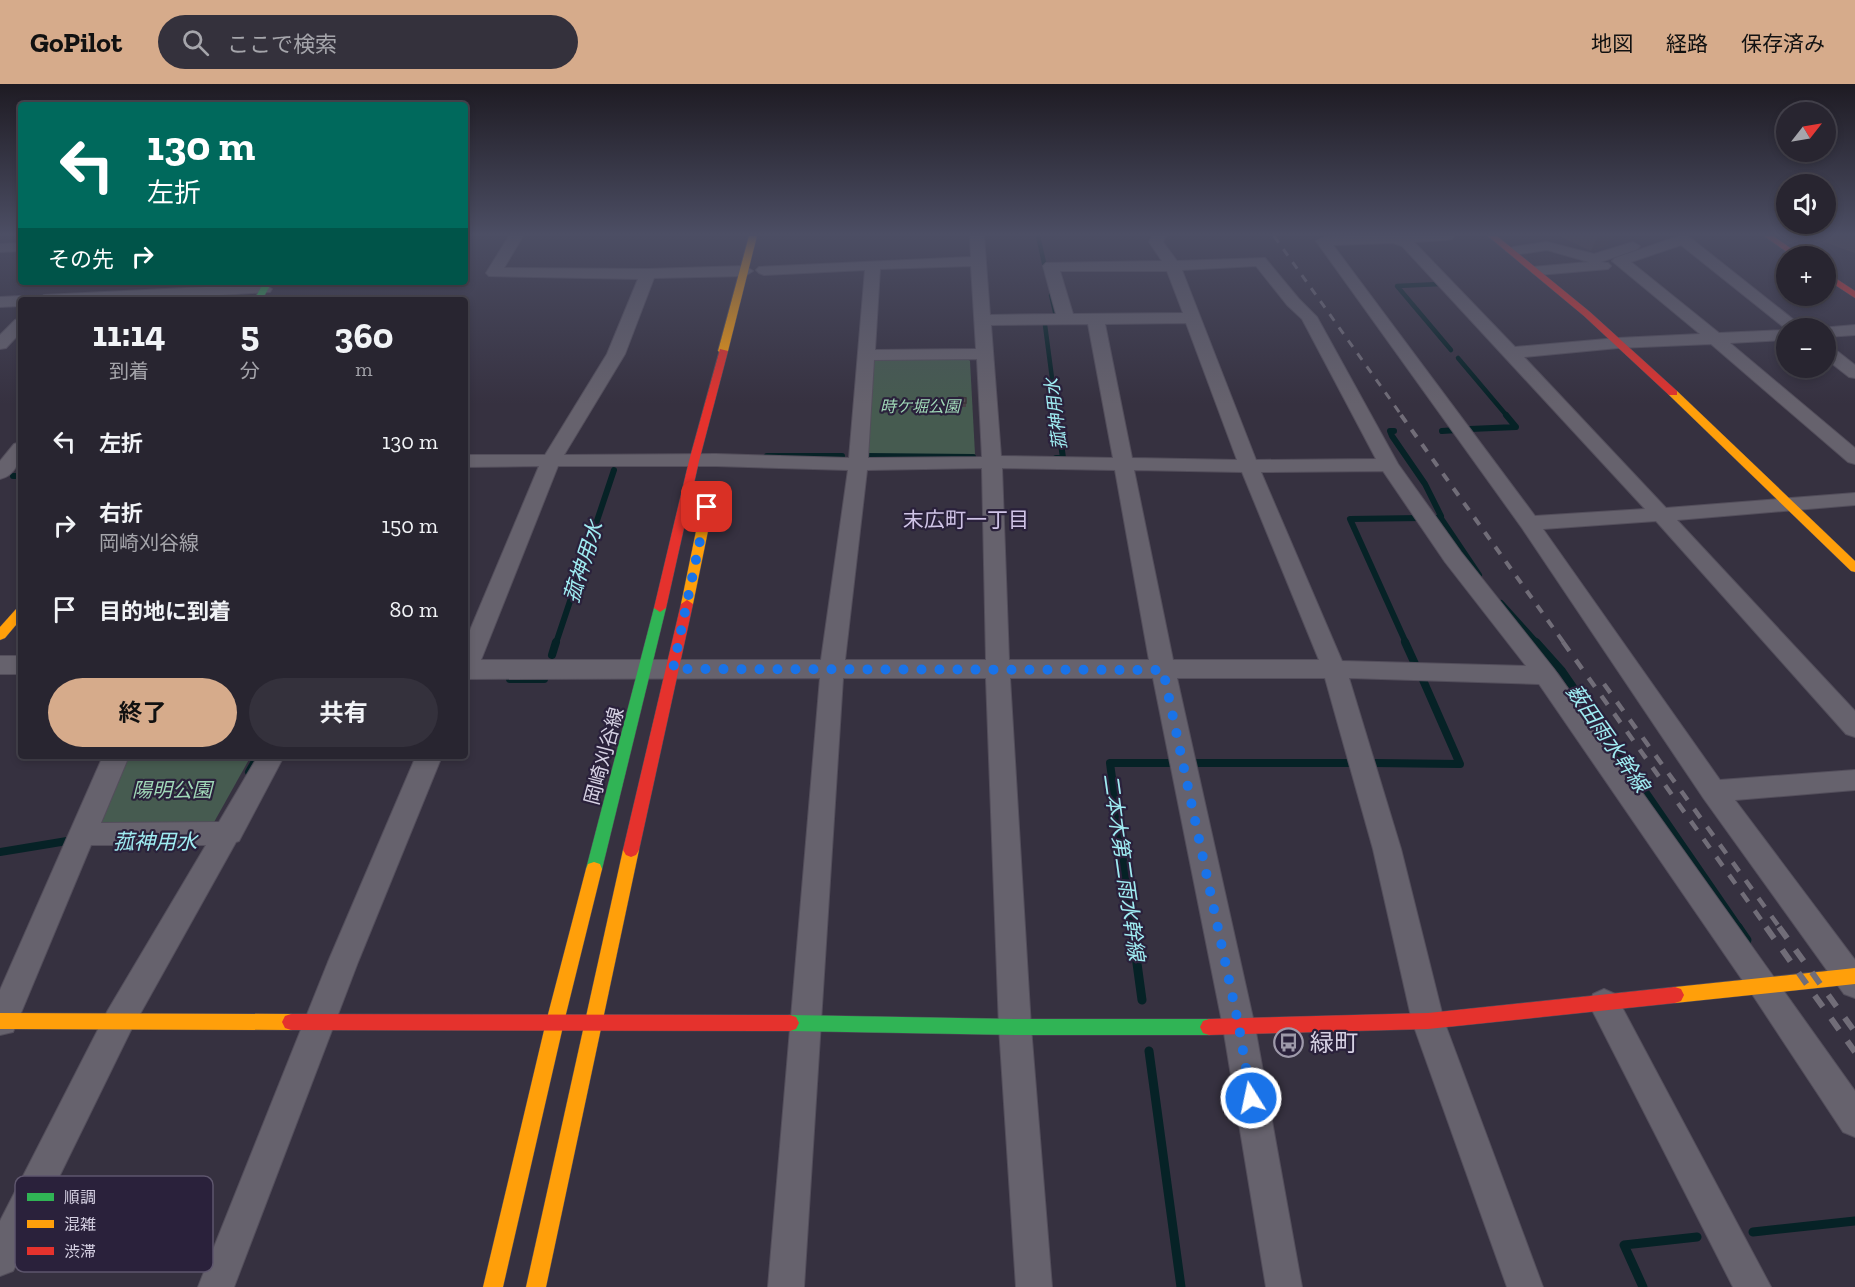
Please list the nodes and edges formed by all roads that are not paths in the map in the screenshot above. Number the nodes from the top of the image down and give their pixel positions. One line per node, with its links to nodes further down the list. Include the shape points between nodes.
1 (233, 292): 14 (street)
2 (641, 292): 37 (street, via 616,354)
3 (751, 292): 38 (street, 岡崎刈谷線)
4 (871, 292): 31 (street)
5 (980, 292): 19 (street)
6 (1058, 292): 20 (street)
7 (1183, 292): 17 (street)
8 (1285, 292): 42 (street, via 1309,317)
9 (1360, 292): 49 (street)
10 (1454, 292): 29 (street)
11 (1562, 292): 27 (street)
12 (1658, 292): 26 (street)
13 (1750, 292): 18 (street)
14 (162, 297)
15 (18, 301): 16 (street)
16 (0, 302)
17 (1193, 318): 21 (street); 44 (street)
18 (1783, 318)
19 (982, 320): 20 (street); 30 (street)
20 (1066, 320): 21 (street)
21 (1096, 321): 41 (street)
22 (18, 326): 28 (street)
23 (1855, 330): 24 (street)
24 (1836, 331)
25 (1776, 336): 26 (street)
26 (1716, 339): 27 (street); 35 (street)
27 (1618, 343): 29 (street); 47 (street)
28 (0, 344)
29 (1511, 352): 48 (street)
30 (984, 354): 31 (street); 39 (street)
31 (867, 355): 40 (street)
32 (1836, 359): 33 (street)
33 (1855, 374)
34 (18, 452): 45 (street)
35 (1855, 458)
36 (468, 461): 37 (street)
37 (551, 461): 38 (street); 53 (street)
38 (694, 461): 43 (street); 56 (street, 岡崎刈谷線)
39 (992, 462): 40 (street); 41 (street); 61 (street)
40 (858, 464): 43 (street); 60 (street)
41 (1124, 464): 44 (street); 62 (street)
42 (1389, 465): 44 (street); 63 (street, via 1453,557)
43 (715, 466): 57 (street)
44 (1249, 466): 58 (street)
45 (6, 470)
46 (1855, 499): 47 (street)
47 (1789, 506): 48 (street); 50 (street)
48 (1661, 514): 49 (street); 64 (street)
49 (1529, 523): 69 (street)
50 (1855, 568)
51 (18, 615): 52 (street)
52 (0, 636)
53 (468, 663)
54 (0, 665): 55 (street)
55 (18, 665)
56 (646, 669): 57 (street); 59 (street); 78 (street, 岡崎刈谷線)
57 (673, 669): 60 (street); 79 (street)
58 (1334, 669): 62 (street); 63 (street); 77 (street, via 1387,849)
59 (468, 670)
60 (832, 670): 61 (street); 81 (street)
61 (998, 670): 62 (street); 82 (street)
62 (1163, 670): 83 (street)
63 (1546, 675): 73 (street)
64 (1855, 728)
65 (115, 759): 71 (street)
66 (269, 759): 70 (street)
67 (428, 759): 80 (street)
68 (1855, 780): 69 (street)
69 (1713, 791): 72 (street)
70 (229, 833): 71 (street); 76 (street)
71 (84, 834): 75 (street)
72 (1853, 979): 73 (street)
73 (1765, 987): 74 (street); 84 (street)
74 (1604, 1004): 77 (street); 95 (street)
75 (1, 1021): 76 (street)
76 (118, 1021): 80 (street); 85 (street)
77 (1428, 1021): 83 (street); 94 (street)
78 (555, 1022): 79 (street); 80 (street); 89 (street, 岡崎刈谷線)
79 (591, 1022): 81 (street); 90 (street)
80 (319, 1023): 88 (street)
81 (807, 1023): 82 (street); 91 (street)
82 (1015, 1027): 83 (street); 92 (street)
83 (1239, 1027): 93 (street)
84 (1855, 1120)
85 (41, 1176)
86 (15, 1228): 87 (street)
87 (0, 1258)
88 (216, 1287)
89 (493, 1287)
90 (536, 1287)
91 (786, 1287)
92 (1034, 1287)
93 (1284, 1287)
94 (1525, 1287)
95 (1753, 1287)

